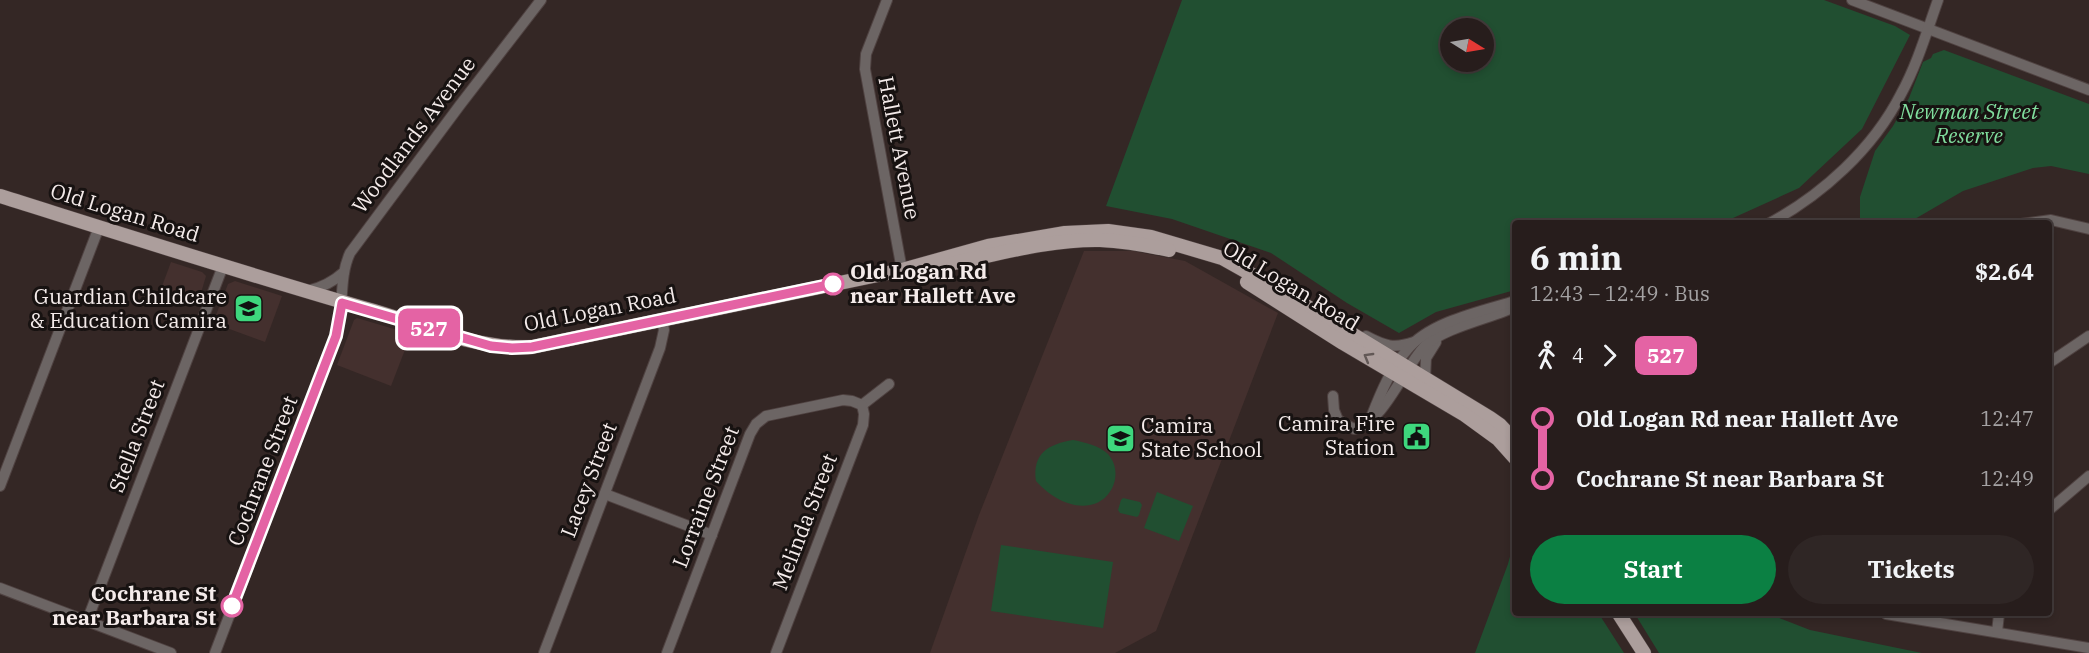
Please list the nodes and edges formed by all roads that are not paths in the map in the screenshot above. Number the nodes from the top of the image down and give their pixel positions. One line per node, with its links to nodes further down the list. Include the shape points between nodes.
1 (541, 0): 14 (street, Woodlands Avenue, via 350,253)
2 (887, 0): 13 (street, Hallett Avenue, via 866,54 865,69)
3 (1852, 0): 5 (street)
4 (1938, 0): 5 (street)
5 (1927, 29): 6 (street); 8 (street, via 1902,94 1879,129 1816,193)
6 (2089, 90)
7 (0, 196): 10 (main road, Old Logan Road)
8 (1774, 220)
9 (2052, 220): 11 (street)
10 (99, 228): 12 (main road, Old Logan Road); 33 (street)
11 (2089, 229)
12 (223, 266): 15 (main road, Old Logan Road); 41 (street, Stella Street)
13 (902, 270): 19 (main road, Old Logan Road); 20 (main road, Old Logan Road, via 1041,236 1094,230 1133,233 1222,258); 25 (main road, Old Logan Road, one-way to 13, via 1221,267 1174,251 1122,242 1078,241)
14 (344, 272): 15 (street, via 335,280); 17 (street, Woodlands Avenue)
15 (307, 291): 17 (main road, Old Logan Road)
16 (1512, 302): 23 (street, via 1431,330)
17 (342, 303): 19 (main road, Old Logan Road, via 469,340 512,348); 45 (street, Cochrane Street, via 336,336)
18 (1512, 308): 21 (street)
19 (662, 320): 34 (street, Lacey Street, via 660,348)
20 (1330, 321): 23 (street, Old Logan Road, via 1392,346); 25 (main road, Old Logan Road)
21 (1443, 335): 25 (street, via 1427,344); 26 (street, via 1426,358)
22 (2089, 336): 24 (street)
23 (1416, 341): 25 (street, via 1407,350)
24 (2052, 361)
25 (1401, 370): 26 (main road); 28 (street, via 1386,403 1364,427 1354,429 1338,420); 31 (main road, via 1482,426)
26 (1425, 379): 30 (main road, via 1500,425)
27 (889, 384): 29 (street)
28 (1333, 396)
29 (862, 405): 36 (street, Lorraine Street, via 843,400 766,416 756,424); 48 (street, Melinda Street, via 863,425)
30 (1512, 438)
31 (1512, 455)
32 (2089, 476): 35 (street)
33 (0, 486)
34 (605, 494): 36 (street); 46 (street, Lacey Street)
35 (2052, 507)
36 (712, 536): 47 (street, Lorraine Street)
37 (0, 588): 41 (street)
38 (1620, 616): 49 (main road)
39 (1898, 616): 42 (street)
40 (1999, 616): 42 (street)
41 (87, 621): 44 (street)
42 (1996, 632): 43 (street)
43 (2089, 648)
44 (171, 653)
45 (214, 653)
46 (544, 653)
47 (667, 653)
48 (776, 653)
49 (1644, 653)

